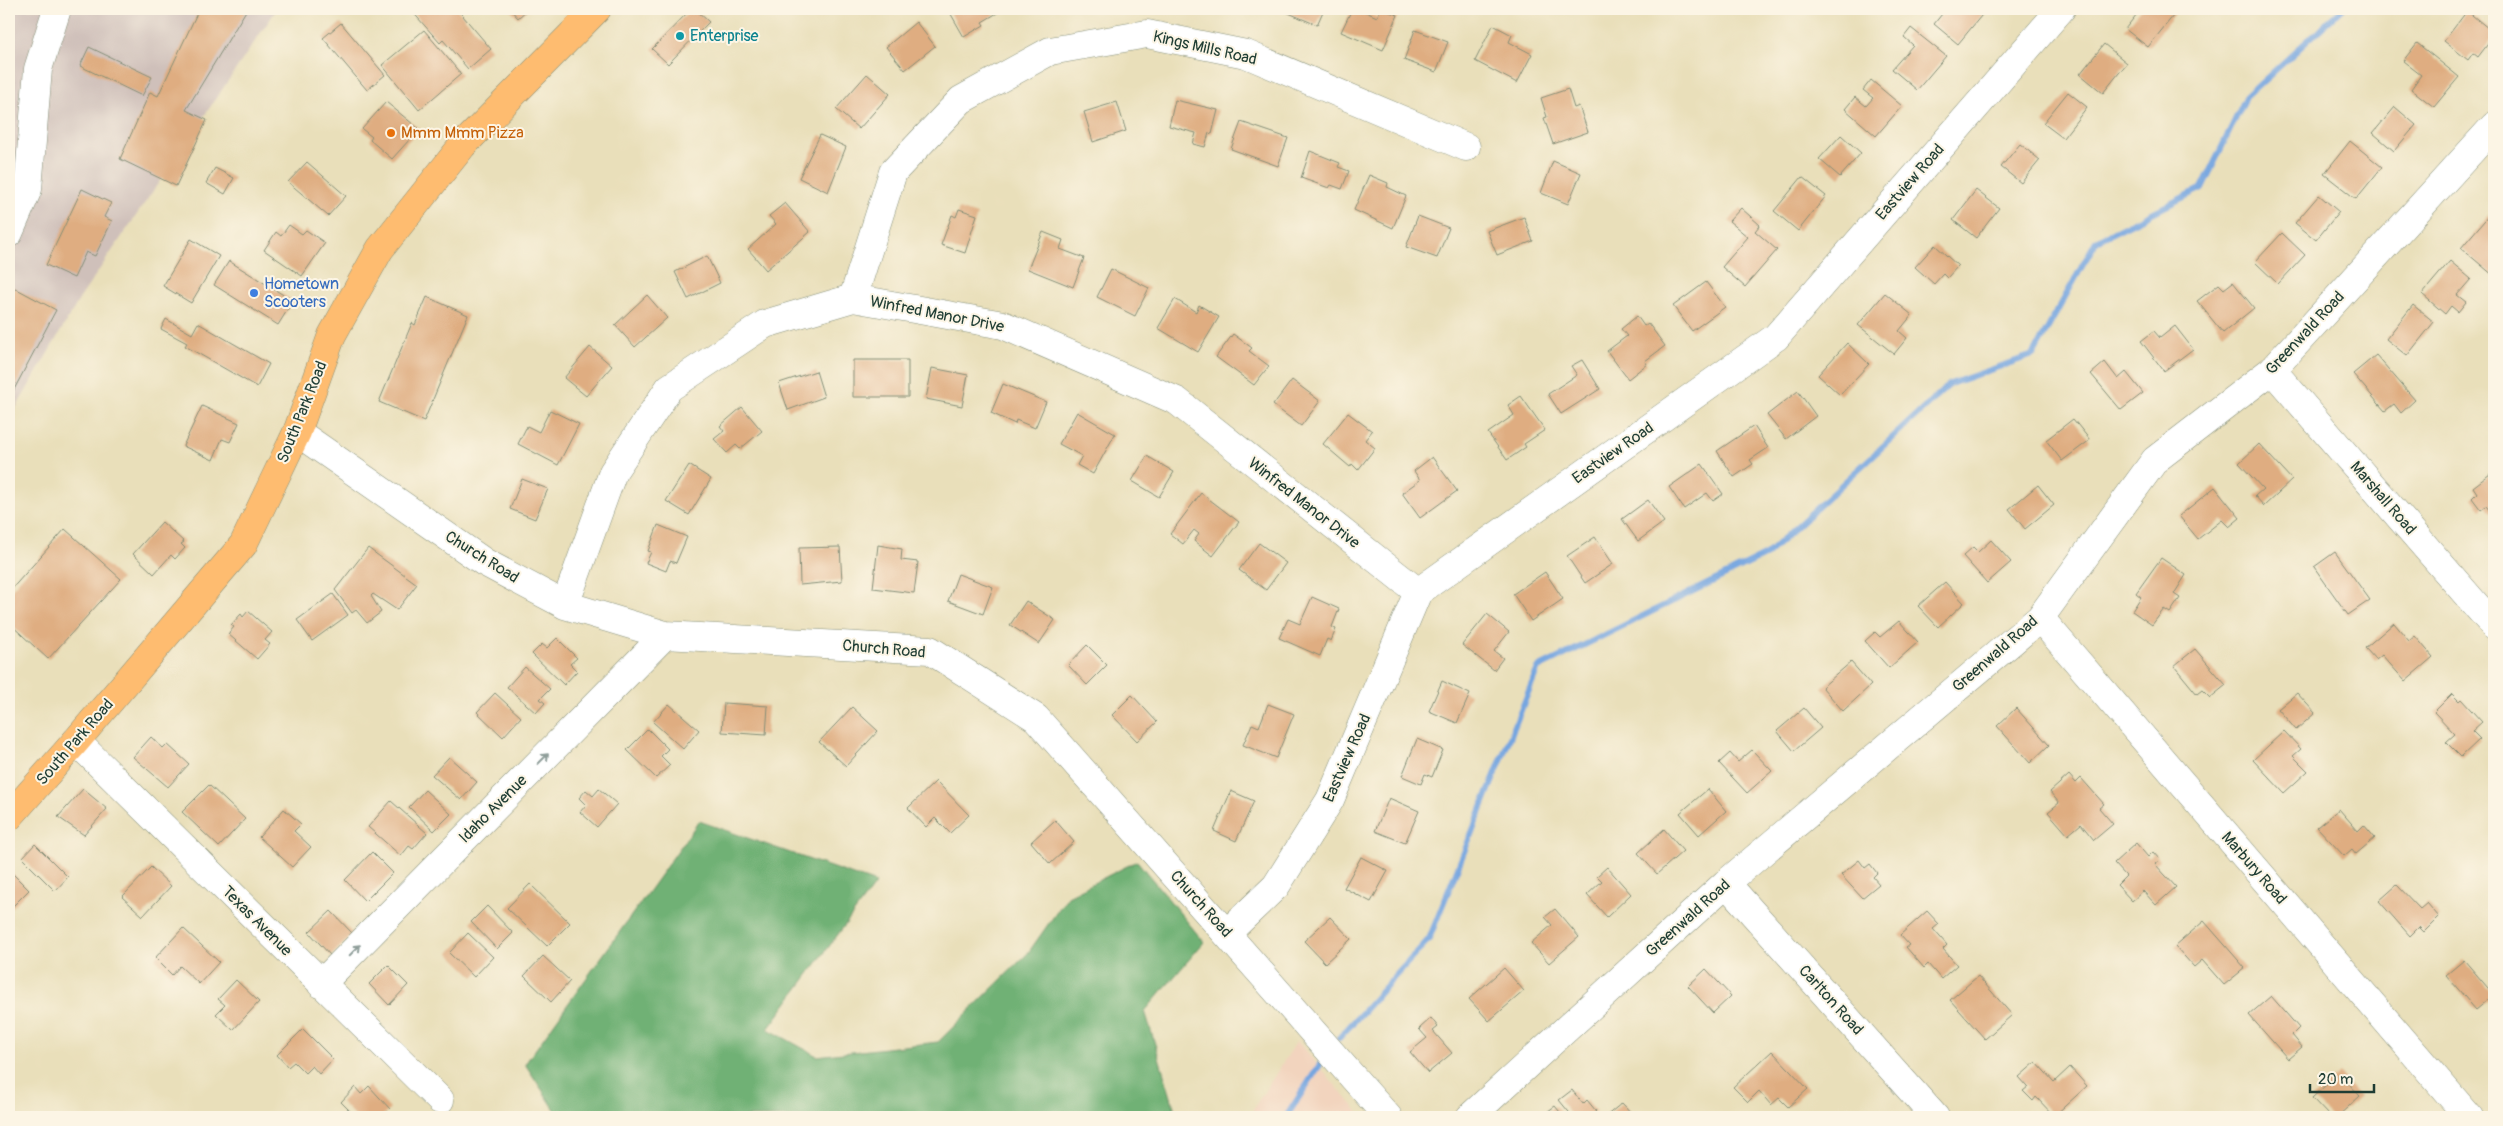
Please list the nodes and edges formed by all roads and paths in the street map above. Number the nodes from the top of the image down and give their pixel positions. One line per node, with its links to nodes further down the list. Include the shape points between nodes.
1 (57, 9): 6 (street, via 38,69 28,189)
2 (597, 9): 9 (main road, South Park Road, via 463,145 380,249 332,335)
3 (2061, 9): 10 (street, Eastview Road, via 1776,337)
4 (2494, 126): 8 (street, Greenwald Road)
5 (1466, 147): 7 (street, Kings Mills Road, via 1246,54 1147,34 1050,51 961,100 893,172)
6 (9, 233)
7 (853, 298): 10 (street, Winfred Manor Drive, via 1004,325 1177,401); 11 (street, Winfred Manor Drive, via 765,324 669,388 613,472)
8 (2272, 370): 12 (street, Greenwald Road, via 2155,460); 13 (street, Marshall Road)
9 (298, 432): 11 (street, Church Road, via 484,562); 15 (main road, South Park Road, via 243,544)
10 (1418, 592): 18 (street, Eastview Road, via 1330,800 1276,886)
11 (565, 605): 14 (street, Church Road)
12 (2040, 618): 17 (street, Greenwald Road); 24 (street, Marbury Road)
13 (2494, 626)
14 (665, 634): 18 (street, Church Road, via 930,650 1036,718); 19 (street, Idaho Avenue, one-way to 14)
15 (76, 742): 16 (main road, South Park Road); 19 (street, Texas Avenue)
16 (9, 817)
17 (1726, 883): 22 (street, Greenwald Road); 23 (street, Carlton Road)
18 (1227, 933): 21 (street, Church Road)
19 (321, 984): 20 (street, Texas Avenue)
20 (440, 1100)
21 (1388, 1117)
22 (1470, 1117)
23 (1936, 1117)
24 (2469, 1117)

